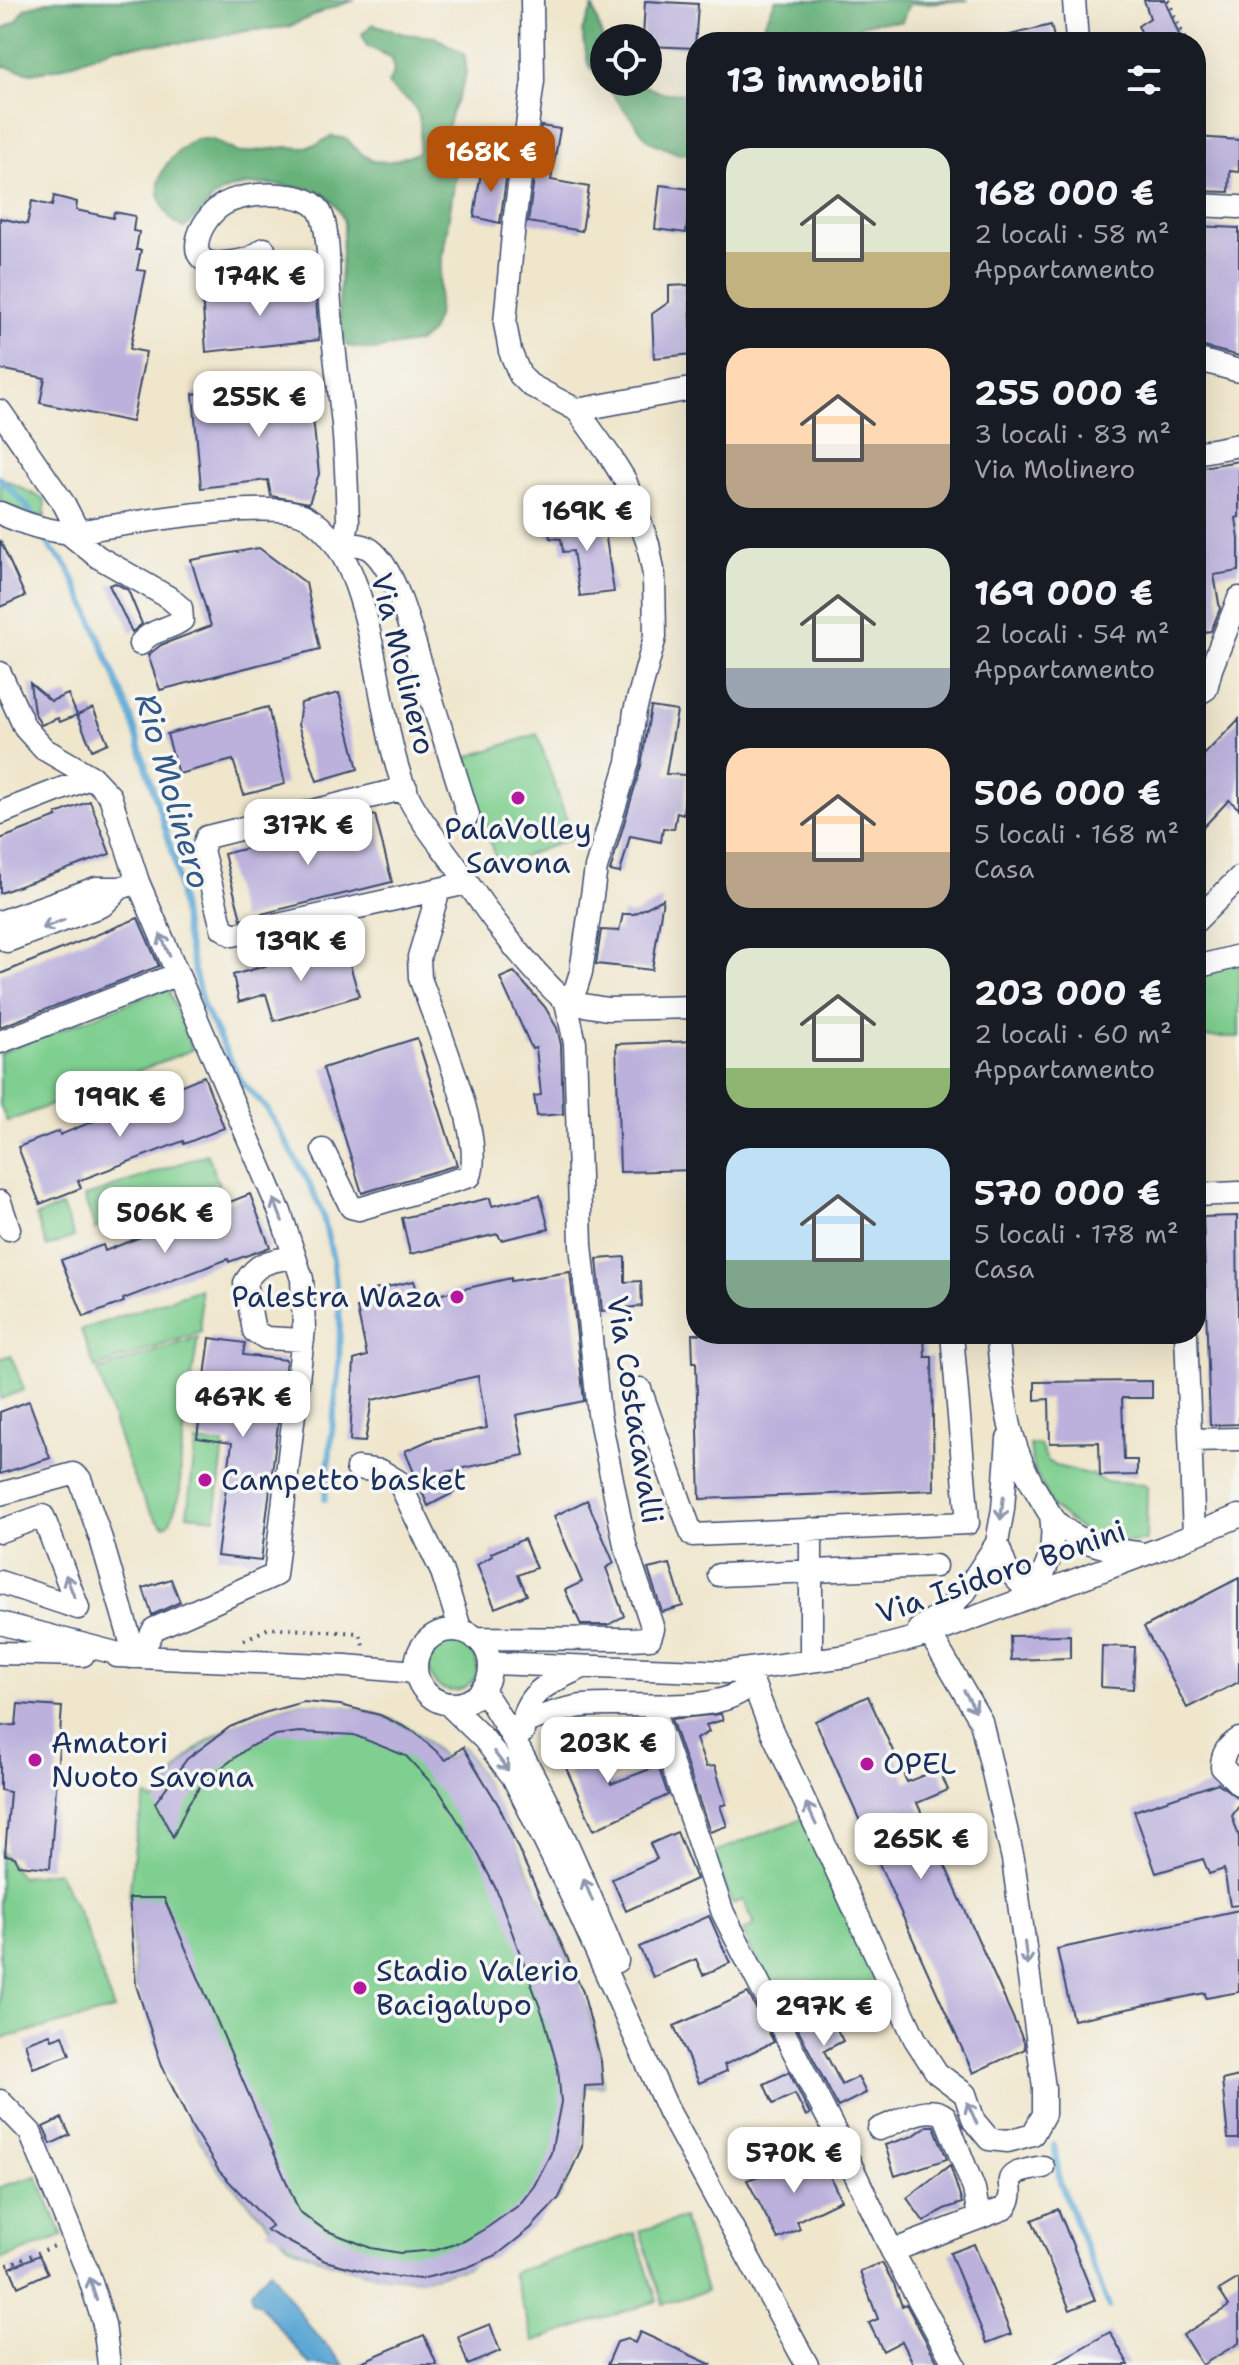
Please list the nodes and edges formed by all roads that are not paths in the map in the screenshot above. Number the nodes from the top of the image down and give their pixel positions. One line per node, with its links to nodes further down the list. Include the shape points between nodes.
1 (532, 0): 10 (street, via 533,81 505,323 520,375)
2 (1074, 0): 3 (street)
3 (1076, 32)
4 (1206, 205): 5 (street)
5 (1239, 207)
6 (264, 249): 16 (street, via 251,259 210,265 197,247 199,231 225,203 277,194 306,198 318,207 328,250 348,507 346,532)
7 (1206, 362): 8 (street)
8 (1239, 371)
9 (686, 390): 10 (street)
10 (577, 410): 32 (street, via 625,480 648,544 655,637 628,762 596,868 581,972)
11 (0, 411): 15 (street, via 64,504)
12 (1239, 445): 13 (street)
13 (1206, 451)
14 (0, 513): 15 (street, Via Molinero)
15 (64, 531): 16 (street, Via Molinero, via 283,509 305,516); 18 (street, via 181,608 182,620)
16 (336, 545): 22 (street, Via Molinero, via 362,606); 24 (street, via 369,548 393,584)
17 (1239, 598): 20 (street)
18 (140, 644)
19 (0, 673): 21 (street, via 25,728 44,749)
20 (1206, 689)
21 (92, 777): 23 (street); 31 (street, one-way to 21, via 129,885 110,796)
22 (406, 788): 26 (street, Via Molinero); 27 (street, via 207,837 202,850 222,928 233,935)
23 (0, 813)
24 (468, 815)
25 (1239, 878): 28 (street)
26 (467, 883): 27 (street); 32 (street, Via Molinero, via 529,964)
27 (439, 890): 35 (street, via 419,957 420,978 471,1125 470,1176 359,1209 351,1207)
28 (1206, 911)
29 (1239, 956): 30 (street)
30 (1206, 964)
31 (178, 974): 34 (street); 40 (street, one-way to 31, via 280,1212)
32 (566, 1002): 33 (street, via 607,1009); 64 (street, Via Costacavalli, via 576,1058 581,1245 599,1414 625,1545 653,1629 650,1638 630,1639)
33 (686, 1007)
34 (0, 1042)
35 (323, 1150)
36 (1239, 1193): 37 (street)
37 (1206, 1195)
38 (0, 1202): 39 (street)
39 (9, 1229)
40 (293, 1257): 41 (street, via 302,1279); 41 (street, via 253,1269 245,1283 254,1331 266,1338)
41 (303, 1340): 68 (street, via 275,1575 154,1629)
42 (953, 1344): 53 (street, via 968,1523)
43 (998, 1344): 46 (street)
44 (1186, 1344): 48 (street)
45 (640, 1389): 53 (street, via 692,1535)
46 (1009, 1430): 51 (street, via 1025,1473); 56 (street, one-way to 56)
47 (1239, 1439): 48 (street)
48 (1191, 1440): 55 (street)
49 (357, 1468): 64 (street, via 381,1471 399,1482)
50 (0, 1494): 68 (street, via 57,1476 73,1474 80,1479)
51 (1051, 1515): 57 (street, via 1081,1539); 62 (street, via 1052,1550)
52 (1239, 1516): 55 (street, Via Isidoro Bonini)
53 (811, 1529): 59 (street)
54 (0, 1531): 61 (street, one-way to 54, via 78,1608 43,1516)
55 (1194, 1535): 57 (street, Via Isidoro Bonini)
56 (997, 1543): 62 (street, via 1006,1568); 66 (street, via 965,1592)
57 (1144, 1554): 62 (street, Via Isidoro Bonini)
58 (935, 1566): 59 (street)
59 (810, 1572): 60 (street); 69 (street)
60 (719, 1575)
61 (0, 1582)
62 (1032, 1596): 65 (street, Via Isidoro Bonini)
63 (0, 1623): 68 (street)
64 (468, 1634): 70 (street); 73 (street, via 447,1630 433,1635 417,1658)
65 (930, 1634): 66 (street, Via Isidoro Bonini); 72 (street, one-way to 72, via 981,1721 1013,1859 1044,2114 1033,2134 1008,2141 989,2139 974,2121 965,2094 937,2073 915,2039)
66 (898, 1643): 69 (street, Via Isidoro Bonini)
67 (0, 1653): 68 (street)
68 (132, 1653): 73 (street)
69 (811, 1661): 72 (street, Via Isidoro Bonini)
70 (490, 1663): 71 (street, Via Isidoro Bonini); 74 (street)
71 (584, 1666): 72 (street, Via Isidoro Bonini); 77 (street, via 542,1687 529,1699)
72 (748, 1670): 76 (street, via 742,1691 729,1699)
73 (416, 1672): 75 (street, via 430,1696)
74 (482, 1689): 75 (street, via 473,1698); 80 (street)
75 (448, 1704): 81 (street, one-way to 81, via 513,1777)
76 (652, 1706): 77 (street, via 581,1706); 86 (street, via 723,1913)
77 (522, 1723): 80 (street)
78 (1239, 1739): 79 (street, via 1222,1760 1222,1767)
79 (1239, 1784)
80 (545, 1802): 81 (street, one-way to 80, via 637,2012 577,1860)
81 (650, 2069): 88 (street)
82 (0, 2101): 87 (street, one-way to 82, via 104,2324 88,2273 30,2132)
83 (879, 2129): 85 (street, via 928,2111 945,2116 974,2189)
84 (1043, 2167): 85 (street, via 1012,2175 1005,2208)
85 (979, 2217): 86 (street)
86 (892, 2251): 89 (street)
87 (109, 2365)
88 (807, 2365)
89 (955, 2365)

